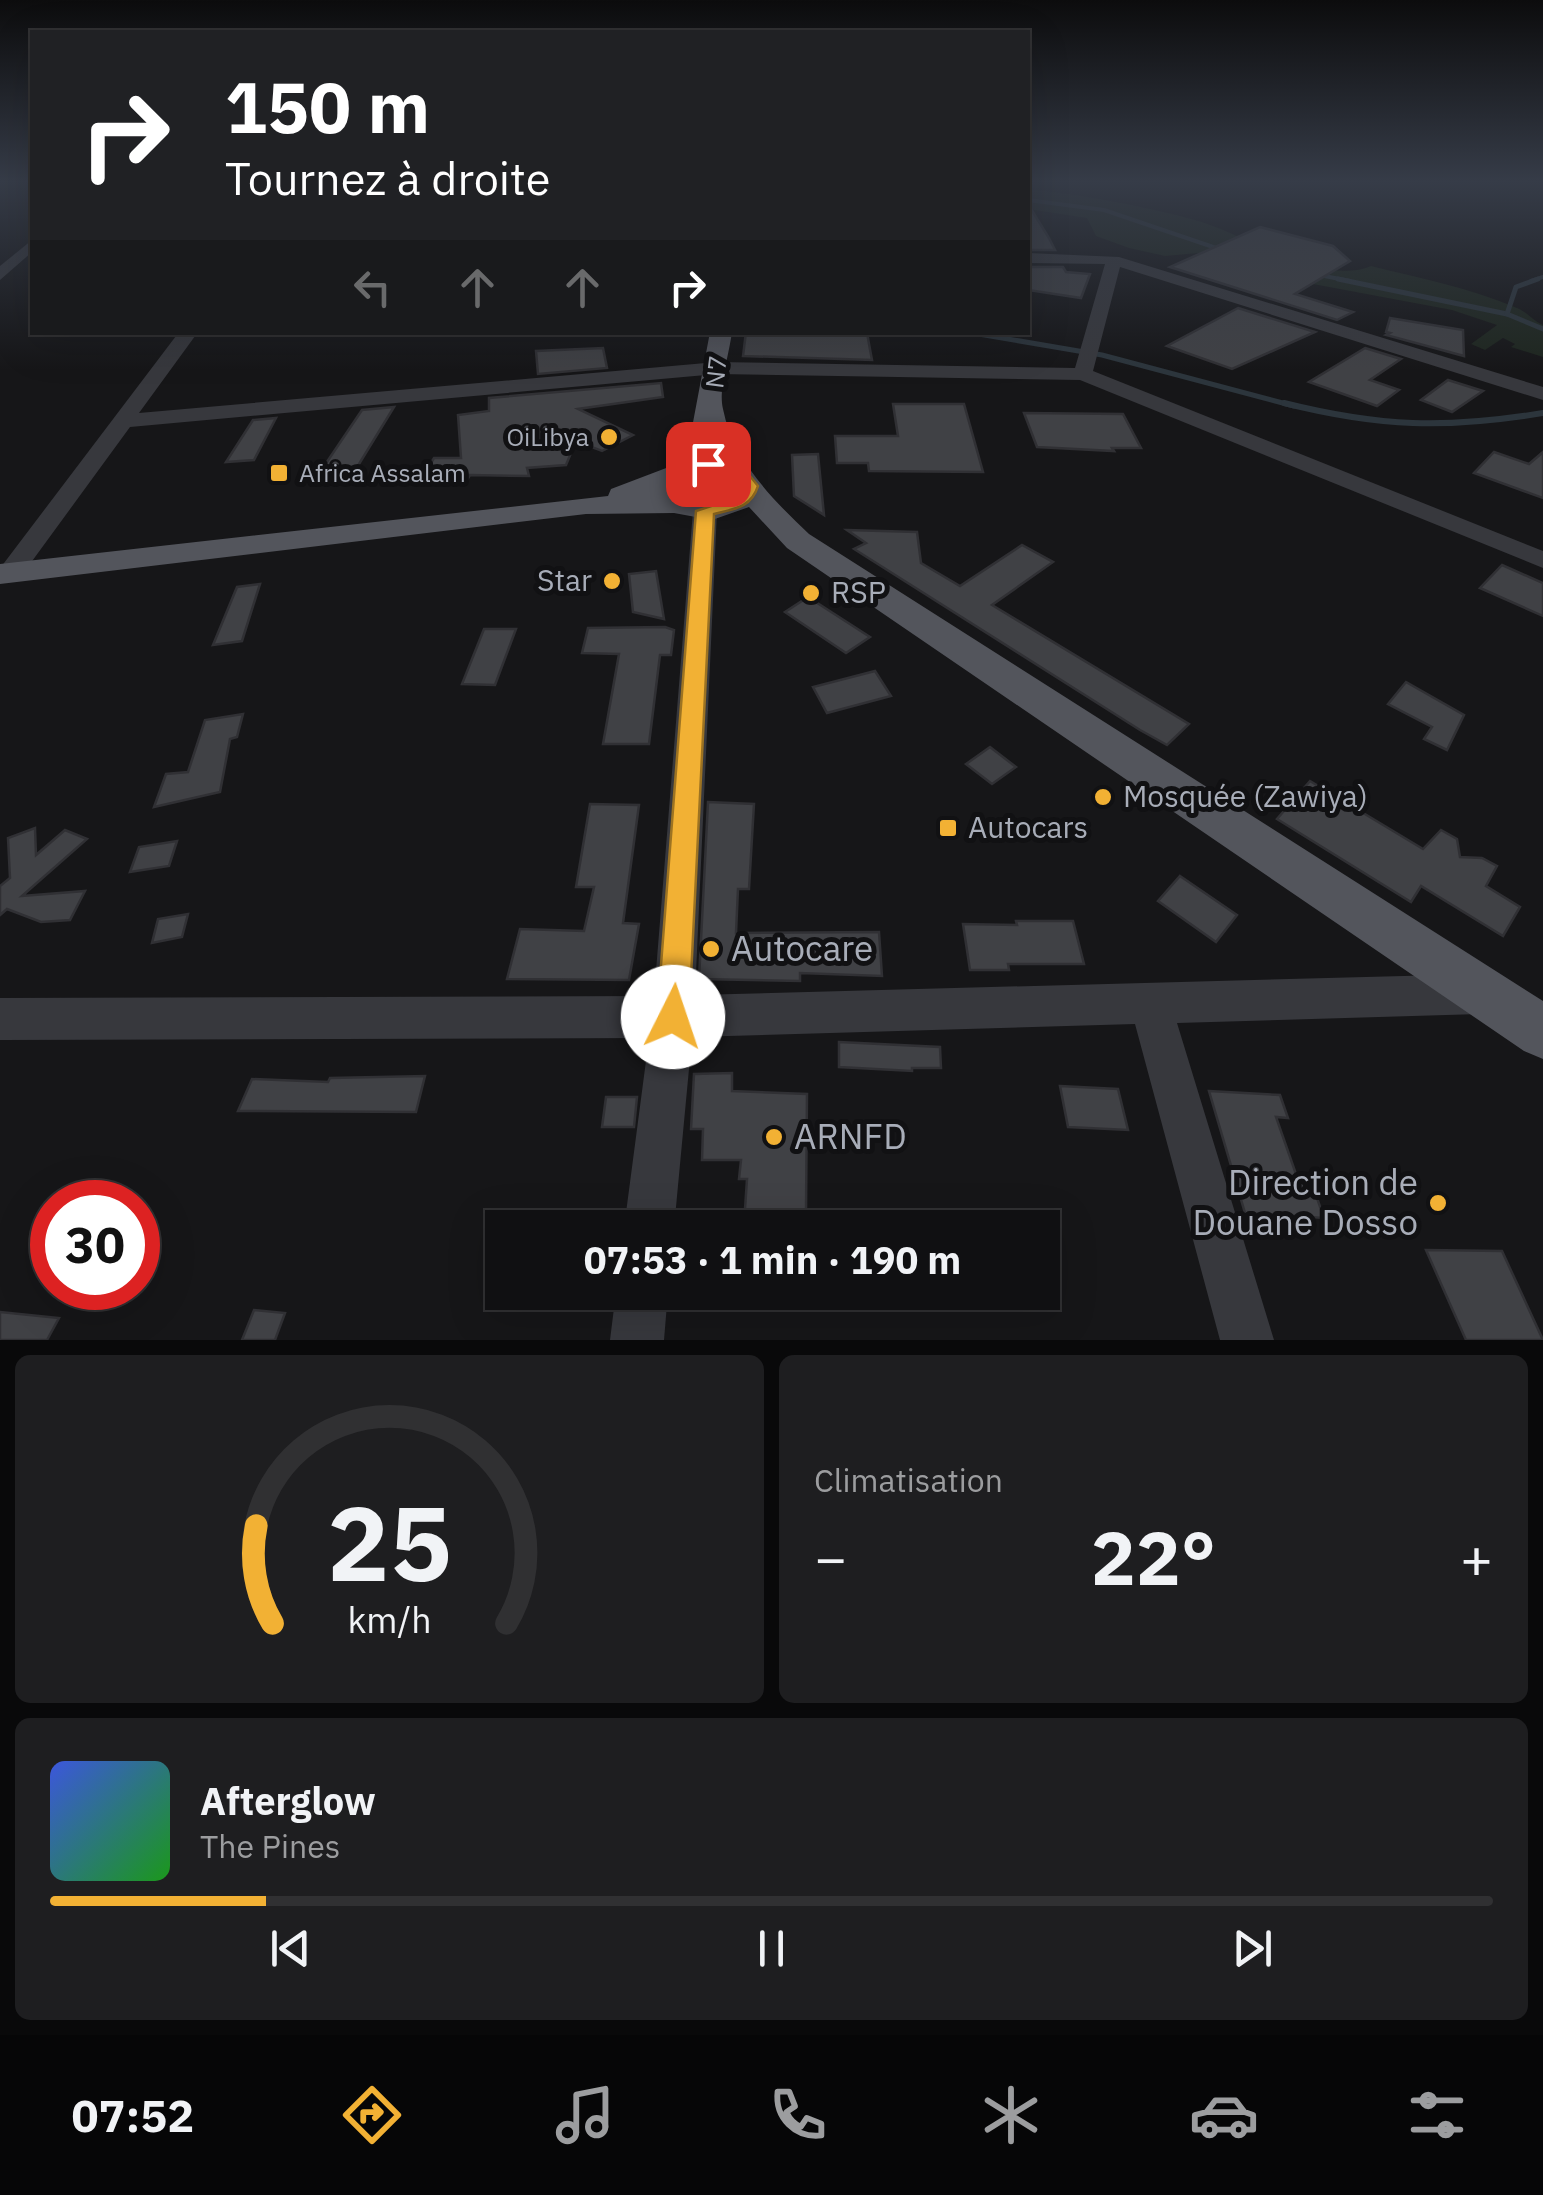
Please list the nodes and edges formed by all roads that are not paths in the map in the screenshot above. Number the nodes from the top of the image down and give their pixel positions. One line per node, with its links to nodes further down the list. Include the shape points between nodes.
1 (30, 246): 4 (street)
2 (1030, 258): 3 (street)
3 (1114, 260): 8 (street); 9 (street)
4 (0, 274)
5 (187, 335): 11 (street)
6 (721, 335): 7 (main road, N7)
7 (717, 368): 8 (street); 10 (main road, N7); 11 (street)
8 (1083, 374): 15 (street)
9 (1543, 394)
10 (711, 412): 12 (main road, via 719,444); 13 (main road, N7)
11 (124, 421): 16 (street)
12 (743, 478): 13 (main road, via 708,464); 13 (main road, via 746,496); 14 (main road)
13 (691, 494): 14 (main road); 16 (main road); 19 (street)
14 (798, 541): 17 (main road)
15 (1543, 560)
16 (5, 573)
17 (1483, 994): 18 (street); 21 (main road)
18 (1150, 1003): 19 (street); 25 (street)
19 (673, 1017): 20 (street); 22 (street)
20 (0, 1019)
21 (1543, 1032)
22 (651, 1210)
23 (640, 1310): 24 (street)
24 (637, 1340)
25 (1247, 1340)

